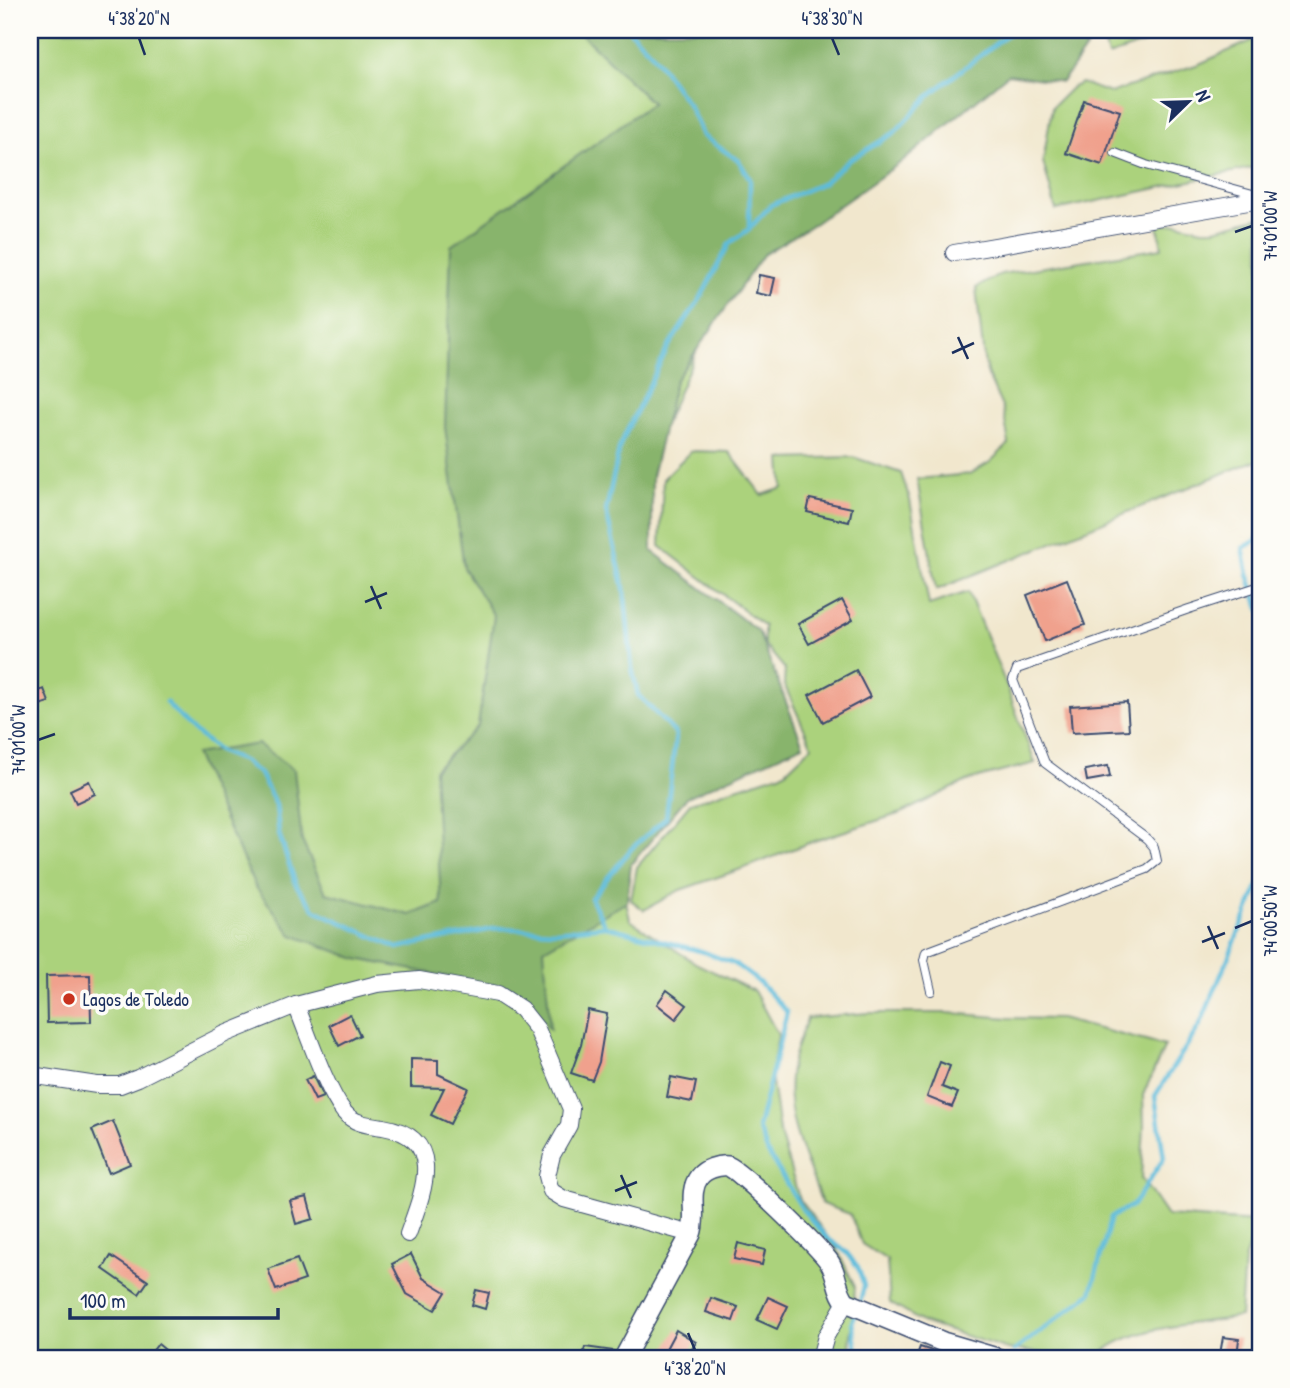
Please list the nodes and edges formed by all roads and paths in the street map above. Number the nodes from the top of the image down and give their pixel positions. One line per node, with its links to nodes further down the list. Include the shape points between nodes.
1 (1115, 153): 2 (lane)
2 (1260, 198): 3 (street)
3 (954, 253)
4 (1260, 586): 5 (lane, via 1017,669 1013,680 1045,763 1147,838 1157,861 1147,869 926,952)
5 (931, 991)
6 (296, 1005): 7 (street, via 120,1085); 8 (street, via 344,1112 353,1121 408,1134 421,1151 426,1184); 9 (street, via 377,984 419,980 498,994 521,1009 537,1030 570,1110 569,1125 552,1155 547,1176 551,1191)
7 (30, 1075)
8 (408, 1234)
9 (691, 1234): 10 (street, via 695,1225 693,1189 699,1176 710,1168 730,1166 819,1247 841,1296); 11 (street)
10 (855, 1306): 12 (street, via 825,1336); 13 (street, via 943,1342)
11 (624, 1358)
12 (820, 1358)
13 (997, 1358)

